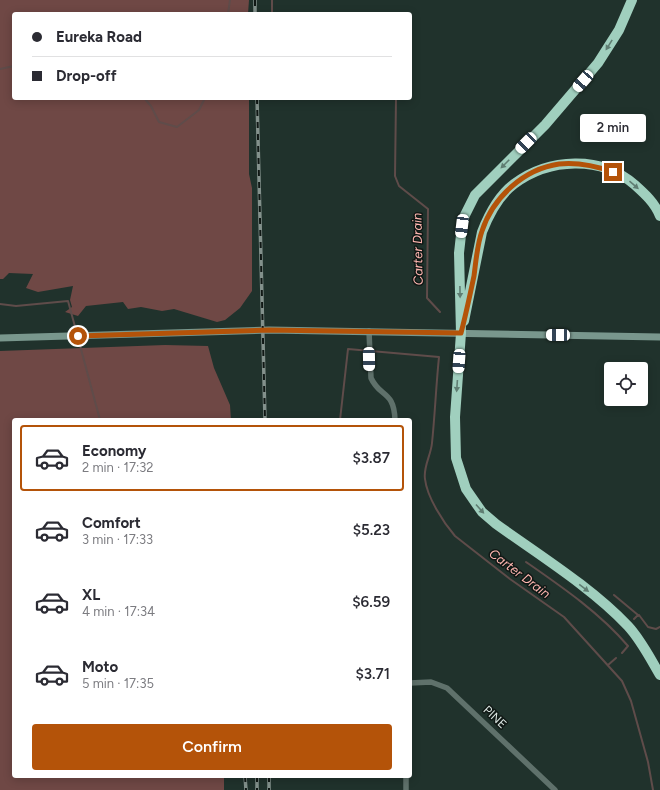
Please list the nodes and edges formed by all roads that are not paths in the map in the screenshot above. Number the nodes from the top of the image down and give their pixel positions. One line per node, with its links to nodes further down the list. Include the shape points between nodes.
1 (632, 0): 4 (highway, one-way to 4, via 619,30 598,63 544,125 475,195 469,206 460,240)
2 (660, 216): 4 (highway, one-way to 2, via 486,220 496,202 513,185 534,172 559,164 581,164 613,172 629,181 647,197)
3 (369, 331): 4 (street); 6 (street, via 269,330); 7 (street, via 371,378 393,404)
4 (461, 333): 5 (street); 8 (highway, one-way to 8, via 455,440 456,458 466,489 482,512 496,524 603,603 624,622 645,648)
5 (659, 337)
6 (0, 338)
7 (395, 418)
8 (660, 674)
9 (412, 683): 12 (street, PINE, via 431,682 447,688)
10 (406, 778): 11 (street)
11 (406, 790)
12 (555, 790)

